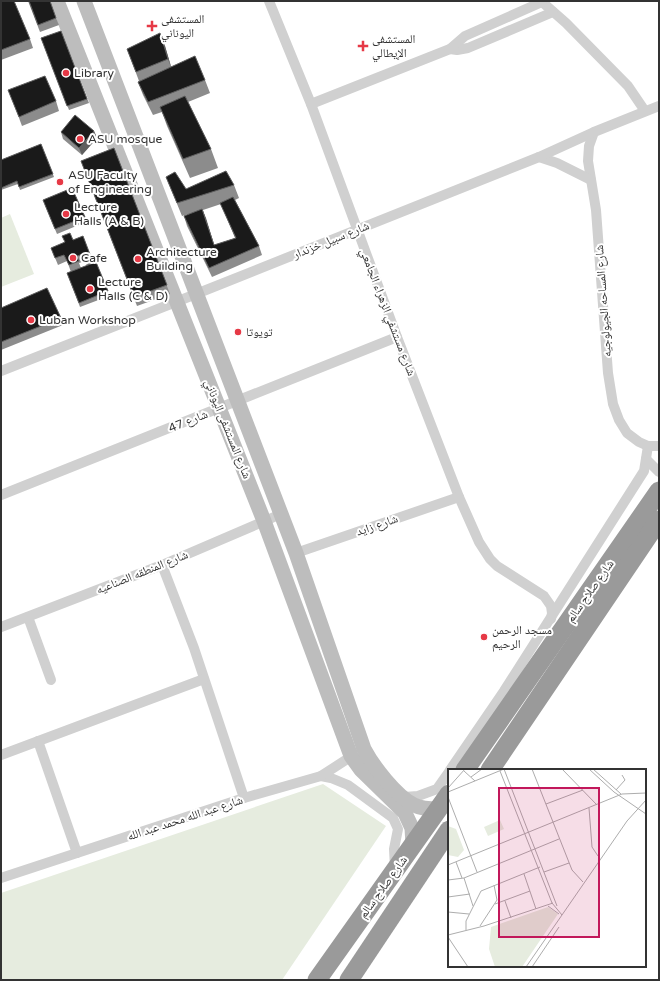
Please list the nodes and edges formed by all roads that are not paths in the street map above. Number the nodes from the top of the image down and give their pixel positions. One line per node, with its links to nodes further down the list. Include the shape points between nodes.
1 (57, 1): 15 (street, شارع المستشفى اليوناني)
2 (84, 1): 14 (street, شارع المستشفى اليوناني)
3 (269, 1): 7 (street, شارع مستشفي الزهراء الجامعي)
4 (542, 1): 5 (street); 6 (street, via 465,36)
5 (553, 12): 6 (street, via 468,48); 9 (street, via 628,86)
6 (450, 49): 7 (street)
7 (311, 104): 13 (street, شارع مستشفي الزهراء الجامعي)
8 (659, 106): 9 (street, شارع سبيل خزندار)
9 (646, 111): 10 (street, شارع سبيل خزندار)
10 (594, 132): 11 (street, شارع سبيل خزندار); 12 (street, شارع المساحه الجيولوجيه, via 588,153)
11 (539, 157): 12 (street); 13 (street, شارع سبيل خزندار)
12 (591, 180): 20 (street, شارع المساحه الجيولوجيه, via 596,210 608,373 613,404 627,433)
13 (358, 229): 14 (street, شارع سبيل خزندار); 16 (street, شارع مستشفي الزهراء الجامعي)
14 (196, 294): 15 (street, شارع سبيل خزندار); 18 (street, شارع المستشفى اليوناني)
15 (178, 301): 17 (street, شارع سبيل خزندار); 19 (street, شارع المستشفى اليوناني)
16 (397, 337): 18 (street, شارع 47); 26 (street, شارع مستشفي الزهراء الجامعي)
17 (1, 371)
18 (237, 401): 19 (street, شارع 47); 27 (street, شارع المستشفى اليوناني)
19 (220, 408): 25 (street, شارع 47); 29 (street, شارع المستشفى اليوناني)
20 (648, 446): 21 (street); 22 (street)
21 (659, 446)
22 (646, 459): 23 (street); 32 (street, via 644,471)
23 (659, 472)
24 (659, 491): 43 (highway, شارع صلاح سالم)
25 (1, 495)
26 (459, 496): 30 (street, شارع زايد); 33 (street, شارع مستشفي الزهراء الجامعي, via 479,542 490,559)
27 (281, 514): 29 (street, شارع المنطقه الصناعيه); 30 (street, شارع المستشفى اليوناني)
28 (659, 520): 44 (highway, شارع صلاح سالم)
29 (264, 521): 31 (street, شارع المنطقه الصناعيه); 40 (street, شارع المستشفى اليوناني)
30 (296, 553): 40 (street, شارع المستشفى اليوناني)
31 (162, 565): 34 (street, شارع المنطقه الصناعيه); 37 (street, via 183,616)
32 (570, 587): 33 (street, via 555,596); 35 (street)
33 (544, 596): 35 (street, via 551,606)
34 (28, 617): 36 (street, شارع المنطقه الصناعيه); 38 (street)
35 (551, 619): 42 (street)
36 (1, 627)
37 (204, 679): 39 (street); 49 (street)
38 (51, 680)
39 (38, 741): 41 (street); 53 (street)
40 (358, 752): 46 (street, شارع عبد الله محمد عبد الله); 48 (street, شارع المستشفى اليوناني); 52 (street, شارع المستشفى اليوناني, via 361,770 405,813 412,828)
41 (1, 755)
42 (451, 769)
43 (466, 769)
44 (491, 769)
45 (448, 774): 48 (street, via 437,789 418,796)
46 (321, 776): 49 (street, شارع عبد الله محمد عبد الله); 54 (street, via 348,786 393,818 398,829 394,856)
47 (448, 795): 50 (highway, شارع صلاح سالم)
48 (404, 797): 50 (street, شارع المستشفى اليوناني, via 422,808)
49 (244, 798): 53 (street, شارع عبد الله محمد عبد الله)
50 (438, 809): 52 (highway, شارع صلاح سالم)
51 (448, 832): 57 (highway, شارع صلاح سالم)
52 (413, 845): 54 (highway, شارع صلاح سالم)
53 (77, 853): 55 (street, شارع عبد الله محمد عبد الله)
54 (395, 870): 56 (highway, شارع صلاح سالم)
55 (1, 878)
56 (317, 980)
57 (349, 980)

